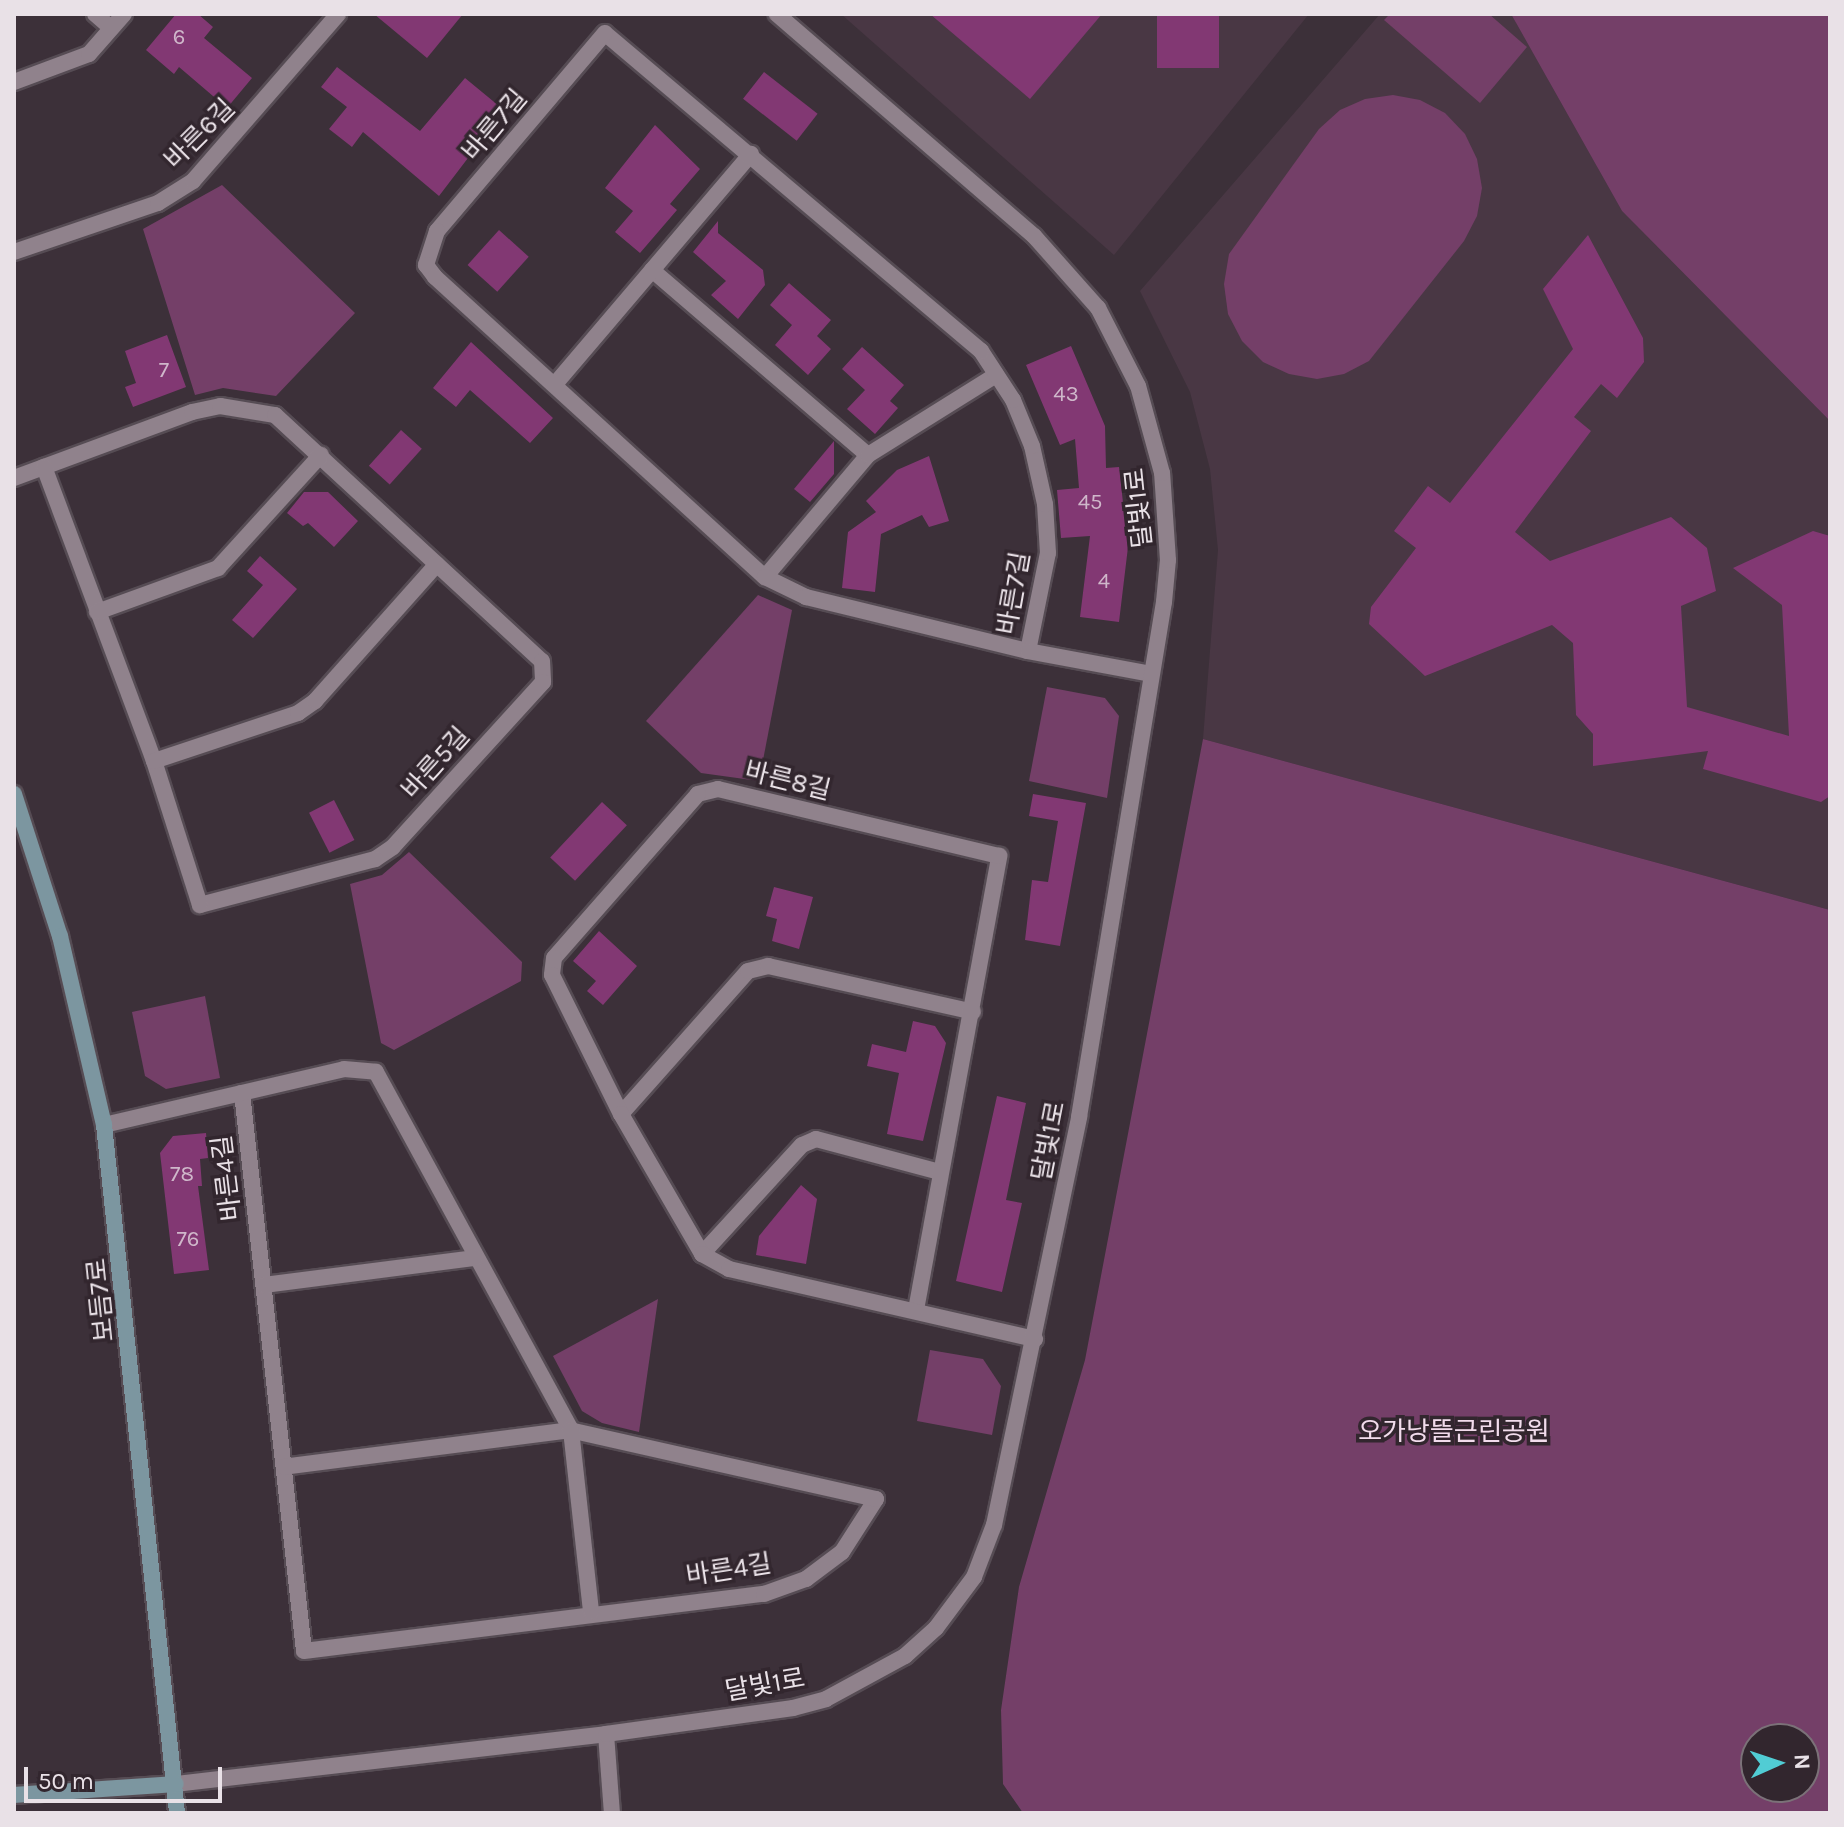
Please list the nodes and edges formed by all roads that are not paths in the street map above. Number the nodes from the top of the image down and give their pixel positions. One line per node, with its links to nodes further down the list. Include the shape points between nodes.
1 (95, 14): 5 (street)
2 (124, 14): 5 (street)
3 (338, 14): 8 (street, 바른6길, via 193,181 158,203)
4 (777, 14): 20 (street, 달빛1로, via 1034,236 1098,308 1138,386 1162,473 1168,560)
5 (111, 28): 6 (street, via 89,54)
6 (14, 82)
7 (751, 154): 9 (street); 10 (street, 바른7길, via 949,322 981,351); 11 (street, 바른7길, via 605,33 428,248 426,265 435,277)
8 (14, 252)
9 (652, 270): 11 (street); 13 (street)
10 (996, 375): 13 (street); 19 (street, 바른7길, via 1032,446 1045,504 1048,553)
11 (556, 383): 17 (street, 바른7길)
12 (321, 455): 14 (street, 바른5길, via 275,415 220,406); 16 (street, 바른5길); 18 (street, via 218,568)
13 (868, 455): 17 (street)
14 (44, 467): 15 (street, 바른5길); 18 (street, 바른5길)
15 (14, 478)
16 (437, 564): 21 (street, via 315,701 298,713); 21 (street, 바른5길, via 542,661 543,682 393,847 375,859 200,905)
17 (765, 577): 19 (street, 바른7길, via 806,597)
18 (97, 612): 21 (street, 바른5길)
19 (1028, 651): 20 (street)
20 (1151, 674): 32 (street, 달빛1로, via 1079,1117)
21 (154, 761)
22 (14, 794): 26 (street, 보듬7로, via 60,936)
23 (973, 1012): 25 (street, via 768,966 748,971); 25 (street, 바른8길, via 999,856 710,790 698,794 554,958 552,975); 27 (street, 바른8길)
24 (242, 1093): 26 (street, 바른4길); 29 (street, 바른4길, via 344,1069 376,1072); 30 (street, 바른4길)
25 (621, 1114): 28 (street, 바른8길)
26 (104, 1125): 37 (street, 보듬7로)
27 (940, 1172): 28 (street, via 816,1139 802,1145); 31 (street, 바른8길)
28 (702, 1254): 31 (street, via 729,1269)
29 (475, 1258): 30 (street); 33 (street, 바른4길)
30 (264, 1285): 34 (street, 바른4길)
31 (916, 1310): 32 (street)
32 (1035, 1339): 36 (street, 달빛1로, via 994,1525 974,1577 936,1628 905,1656 826,1699)
33 (571, 1430): 34 (street); 35 (street); 35 (street, 바른4길, via 876,1499 842,1552 806,1579 764,1594)
34 (284, 1467): 35 (street, 바른4길, via 304,1651)
35 (591, 1612)
36 (606, 1734): 37 (street, 달빛1로); 40 (street)
37 (176, 1784): 38 (street); 39 (street, 보듬7로)
38 (14, 1795)
39 (177, 1813)
40 (612, 1813)

